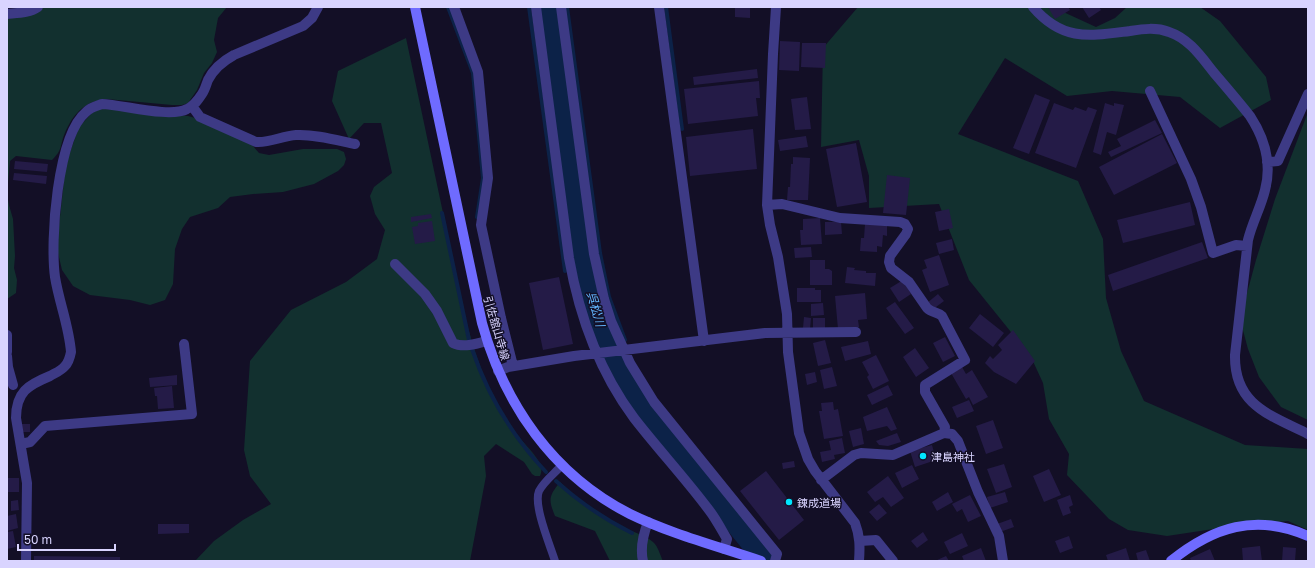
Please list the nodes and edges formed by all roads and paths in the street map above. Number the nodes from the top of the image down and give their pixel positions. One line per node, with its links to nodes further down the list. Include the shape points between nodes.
1 (38, 7): 10 (street, via 26,12)
2 (318, 7): 13 (street, via 312,18 303,26 224,61 216,68 197,102)
3 (415, 7): 22 (main road, 引佐舘山寺線)
4 (454, 7): 29 (street, via 478,72 488,178 481,225)
5 (536, 7): 27 (street, via 569,258 580,306)
6 (561, 7): 25 (street, via 594,254 604,299)
7 (659, 7): 23 (street)
8 (776, 7): 16 (street)
9 (1033, 7): 15 (street, via 1047,21 1074,34 1094,36 1149,29 1169,32 1186,41 1253,121 1263,141)
10 (7, 14)
11 (1150, 91): 17 (street, via 1191,178 1213,253 1236,245)
12 (1308, 94): 15 (street, via 1278,162)
13 (192, 106): 14 (street, via 200,117 256,142 265,143 287,136 303,135); 32 (street, via 178,112 167,112 102,104 86,112 80,119 62,162 53,245 55,276 71,352 65,367 59,372 34,382)
14 (355, 144)
15 (1267, 162): 17 (street, via 1265,191)
16 (767, 205): 20 (street, via 778,257); 33 (street, via 782,204 829,216 905,224 908,229 906,234 890,256 892,268 906,279 930,311 941,314 965,360 925,385 925,392 945,427)
17 (1247, 246): 34 (street, via 1235,355 1238,381 1246,396 1259,409)
18 (395, 264): 22 (street, via 431,302 453,343 462,345)
19 (856, 332): 20 (street)
20 (788, 333): 23 (street, via 765,333); 37 (street, via 788,352 799,433 808,459)
21 (7, 335): 26 (street)
22 (486, 341): 30 (main road, 引佐舘山寺線)
23 (704, 341): 25 (street)
24 (184, 344): 35 (street, via 192,414 45,426 30,442)
25 (622, 351): 27 (street); 43 (street, via 654,402 777,554)
26 (7, 352)
27 (599, 353): 29 (street); 41 (street, via 614,386 634,417 710,511 727,539)
28 (7, 356): 31 (street)
29 (513, 366): 30 (street)
30 (498, 371): 36 (main road, 引佐舘山寺線, via 522,417)
31 (10, 386): 32 (street)
32 (23, 392): 35 (street, via 16,407)
33 (944, 433): 37 (street, via 893,455 854,455); 49 (street, via 952,434 958,441 999,536)
34 (1308, 434)
35 (21, 444): 44 (street, via 27,483)
36 (562, 465): 38 (main road, 引佐舘山寺線, via 594,491); 45 (lane, via 544,484 537,500)
37 (821, 480): 40 (street, via 855,523)
38 (648, 522): 41 (main road, 引佐舘山寺線); 46 (street, via 642,546)
39 (1308, 536): 50 (main road, via 1271,526 1236,527 1203,538)
40 (860, 541): 47 (street); 48 (street, via 876,540)
41 (724, 549): 42 (main road, 引佐舘山寺線)
42 (753, 559)
43 (775, 559)
44 (26, 561)
45 (555, 561)
46 (643, 561)
47 (859, 561)
48 (893, 561)
49 (1003, 561)
50 (1171, 561)

